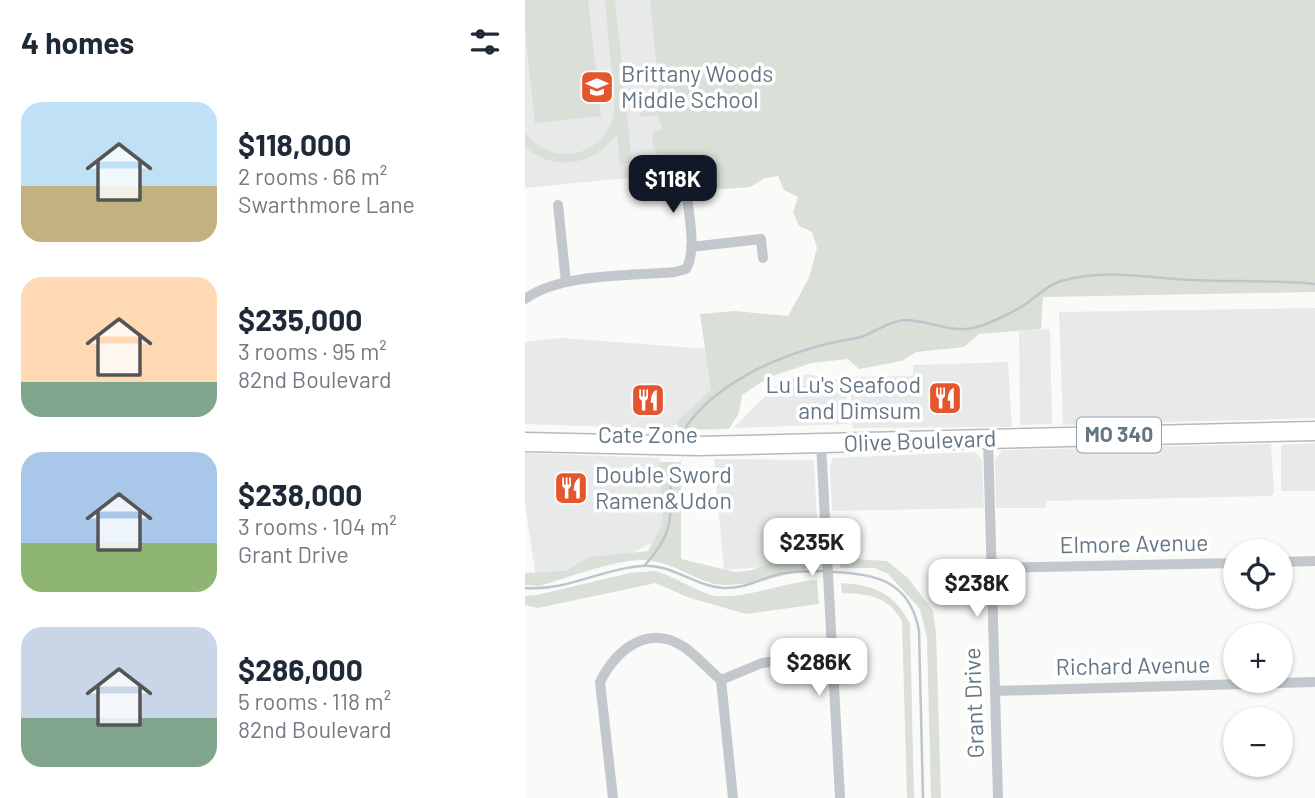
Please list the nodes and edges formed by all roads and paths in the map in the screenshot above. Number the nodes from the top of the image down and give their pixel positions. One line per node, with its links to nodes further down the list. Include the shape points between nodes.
1 (685, 181): 3 (street)
2 (558, 205): 5 (street)
3 (691, 247): 4 (street, via 761,239); 5 (street, via 686,269)
4 (763, 258)
5 (566, 282): 6 (street, via 547,286)
6 (525, 299)
7 (1315, 431): 8 (main road, Olive Boulevard / MO 340)
8 (988, 439): 10 (main road, Olive Boulevard / MO 340); 14 (street, Grant Drive)
9 (525, 442): 10 (main road, Olive Boulevard / MO 340)
10 (821, 444): 15 (street)
11 (1315, 561): 12 (street)
12 (1293, 562)
13 (1223, 563): 14 (street, Elmore Avenue)
14 (991, 568): 18 (street, Grant Drive)
15 (833, 652): 16 (street, via 762,663); 21 (street)
16 (721, 680): 19 (street, via 685,648 664,640 648,639 623,649 600,682); 20 (street)
17 (1315, 682): 18 (street, Richard Avenue)
18 (995, 691): 22 (street, Grant Drive)
19 (613, 798)
20 (733, 798)
21 (840, 798)
22 (998, 798)

